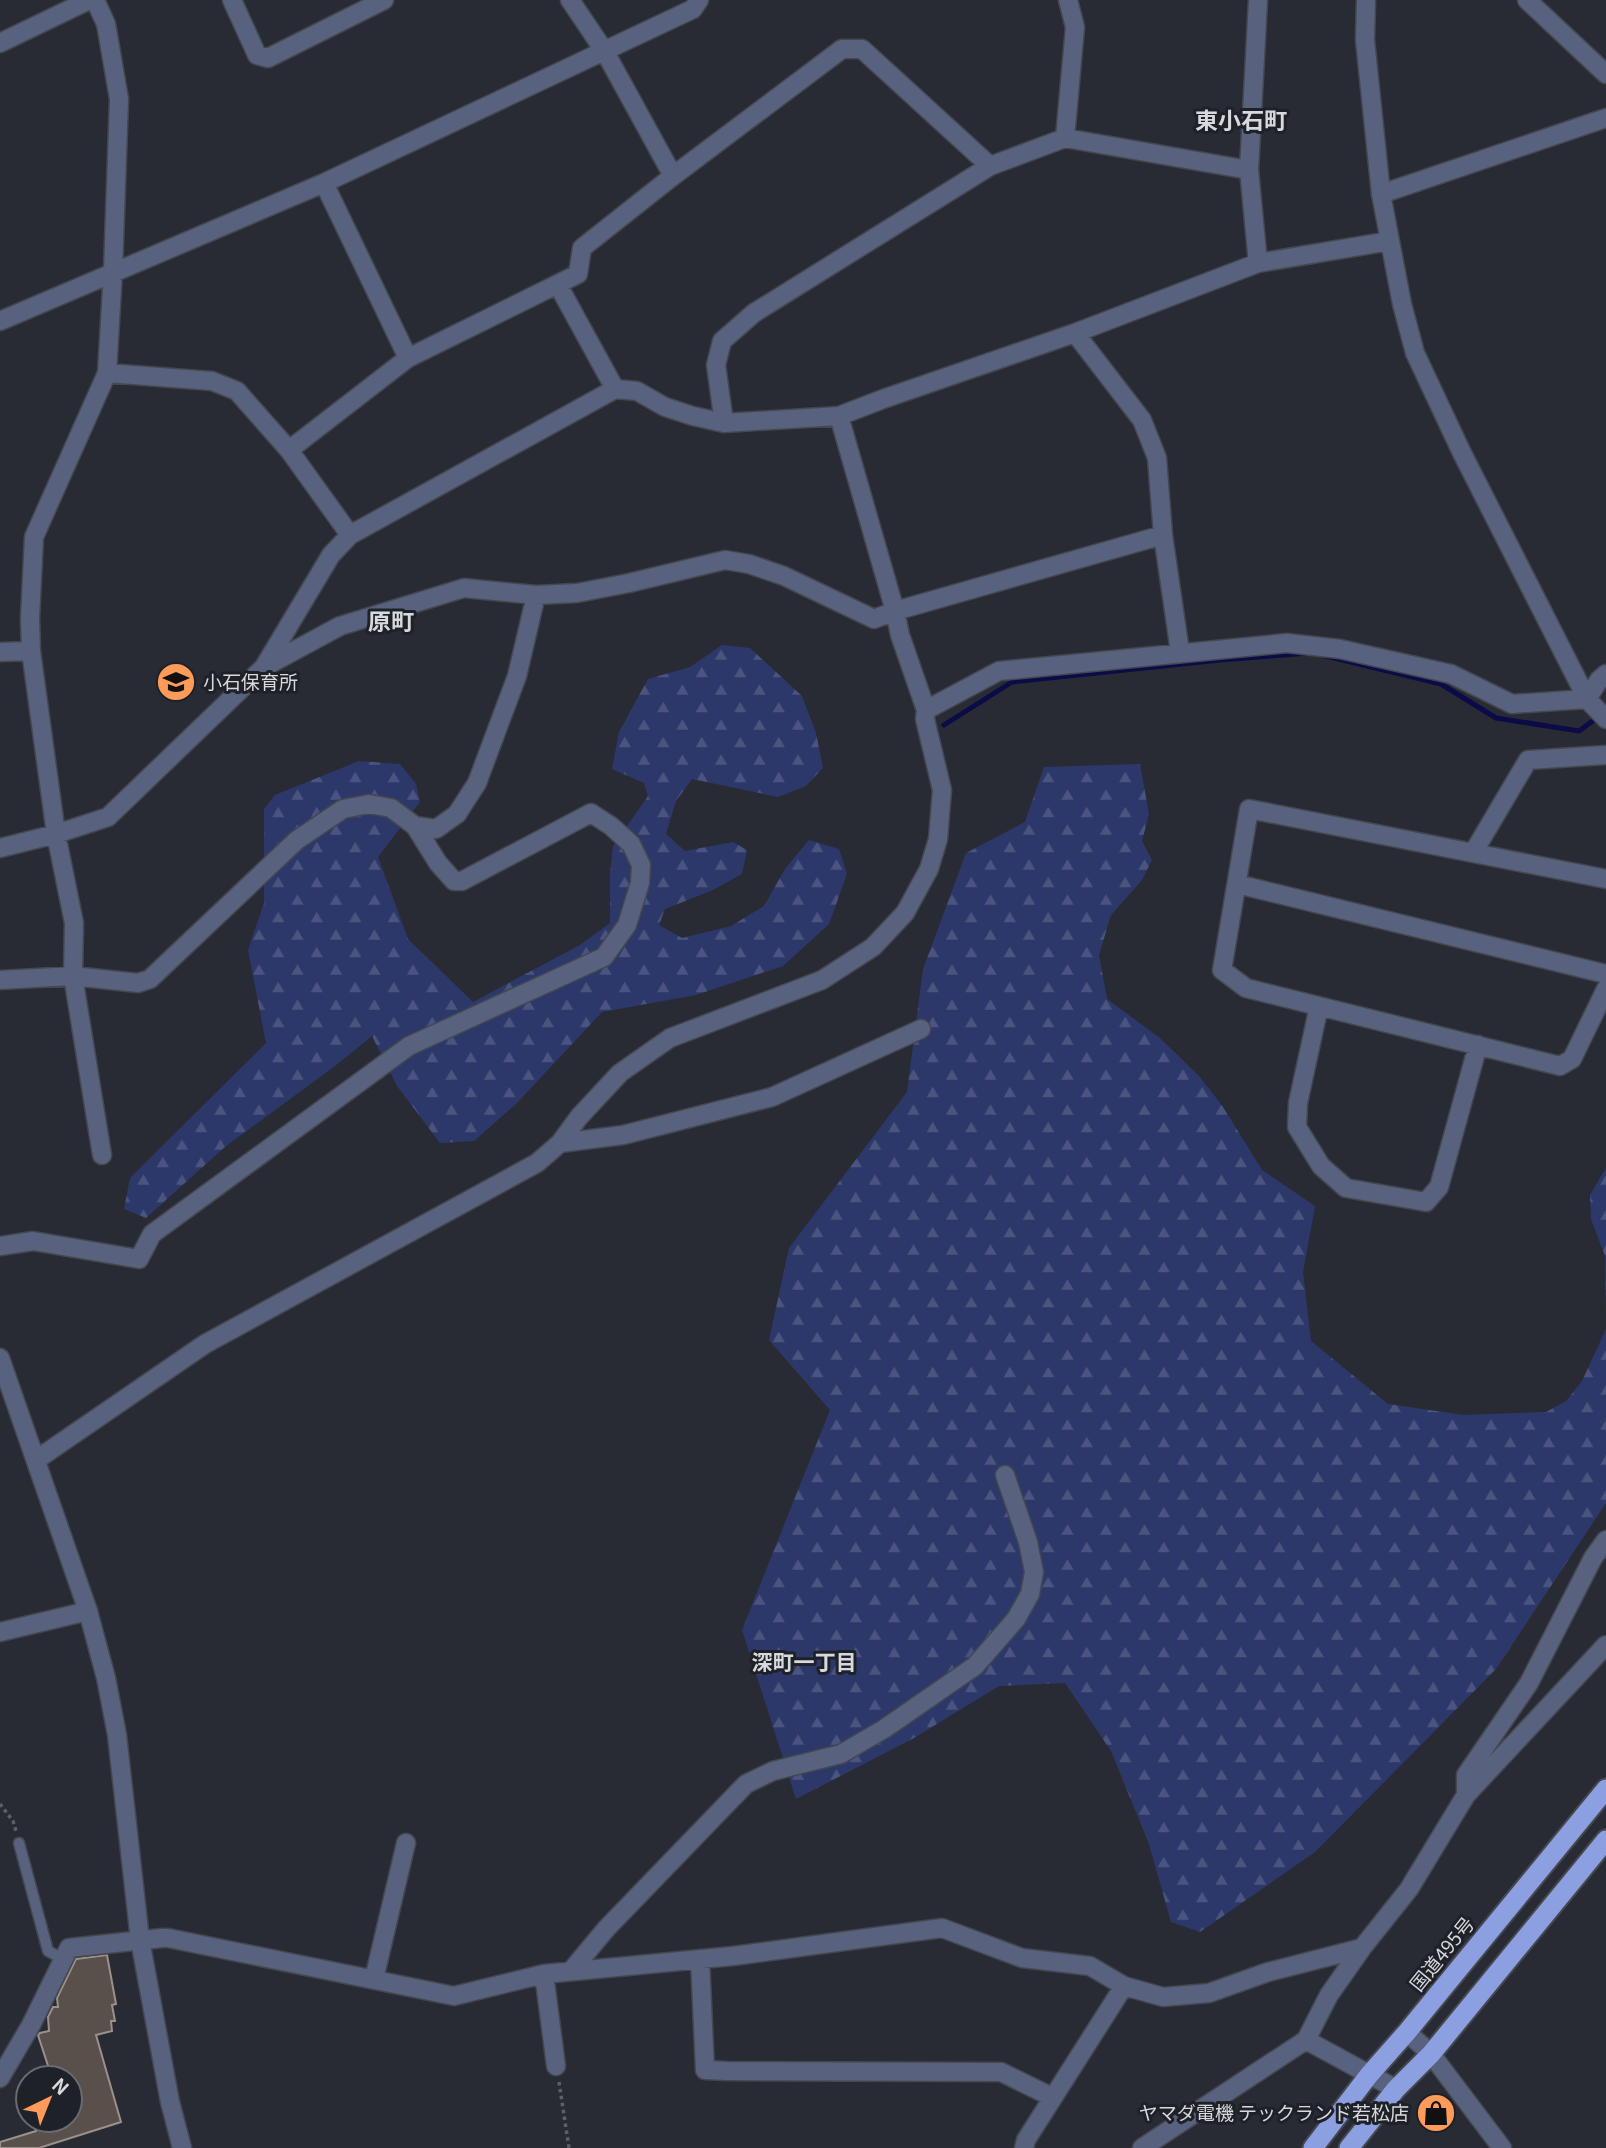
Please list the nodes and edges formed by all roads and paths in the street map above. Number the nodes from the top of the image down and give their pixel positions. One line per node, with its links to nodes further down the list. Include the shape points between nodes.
1 (89, 0): 11 (street)
2 (95, 0): 23 (street, via 106,23 119,99)
3 (232, 0): 4 (street, via 257,55 268,58)
4 (384, 0)
5 (570, 0): 12 (street)
6 (699, 0): 12 (street, via 693,9)
7 (1068, 0): 15 (street, via 1075,27)
8 (1258, 0): 17 (street)
9 (1366, 0): 20 (street, via 1365,40)
10 (1527, 0): 13 (street)
11 (0, 43)
12 (605, 52): 18 (street); 19 (street)
13 (1606, 74)
14 (1606, 118): 20 (street)
15 (1065, 138): 16 (street); 17 (street)
16 (990, 166): 18 (street, via 862,49 842,49); 31 (street, via 754,313 722,341 716,365)
17 (1249, 170): 22 (street)
18 (673, 176): 24 (street, via 582,248 578,274)
19 (324, 183): 23 (street); 27 (street)
20 (1381, 194): 21 (street)
21 (1390, 241): 22 (street); 42 (street, via 1415,353)
22 (1258, 263): 26 (street)
23 (113, 271): 25 (street); 28 (street)
24 (558, 285): 27 (street); 29 (street)
25 (0, 321)
26 (1075, 333): 30 (street); 34 (street, via 1142,420 1157,458)
27 (408, 358): 32 (street)
28 (107, 373): 32 (street, via 212,381 237,391); 37 (street, via 34,537)
29 (615, 389): 31 (street, via 637,391 665,407); 33 (street)
30 (839, 416): 31 (street); 36 (street)
31 (724, 423)
32 (289, 450): 33 (street)
33 (350, 535): 40 (street, via 331,555)
34 (1163, 535): 36 (street); 39 (street)
35 (536, 595): 36 (street, via 576,593 725,560 784,576 874,619); 40 (street, via 464,588 340,626); 46 (street, via 517,676 477,783 457,814 436,829)
36 (895, 611): 43 (street)
37 (31, 651): 38 (street); 47 (street)
38 (0, 652)
39 (1180, 652): 42 (street, via 1287,643 1340,649 1451,674 1512,704); 43 (street, via 999,671)
40 (264, 667): 47 (street, via 108,817)
41 (1606, 674): 42 (street)
42 (1587, 699): 44 (street)
43 (926, 710): 59 (street, via 943,790 938,839 929,869 905,913 873,947 822,980 670,1038 620,1073)
44 (1606, 719)
45 (1606, 755): 49 (street, via 1528,760)
46 (415, 826): 53 (street, via 391,808 369,804 343,809 297,840 150,979 138,983); 61 (street, via 438,863 454,881 462,881 591,813 631,844 642,865 627,925 604,957 409,1046 152,1234 139,1259 33,1241)
47 (56, 834): 48 (street); 53 (street, via 74,923)
48 (0, 848)
49 (1473, 853): 50 (street); 51 (street, via 1249,809)
50 (1606, 879)
51 (1237, 884): 52 (street); 56 (street, via 1222,970 1246,988)
52 (1606, 974)
53 (73, 976): 54 (street); 60 (street)
54 (0, 980)
55 (1606, 989): 58 (street, via 1572,1059 1560,1066)
56 (1319, 1006): 58 (street); 58 (street, via 1297,1127 1321,1166 1346,1188 1426,1202 1439,1187)
57 (921, 1029): 59 (street, via 772,1097 623,1135)
58 (1478, 1045)
59 (560, 1143): 63 (street, via 537,1163 205,1344)
60 (102, 1155)
61 (0, 1246)
62 (0, 1358): 63 (street)
63 (36, 1460): 66 (street)
64 (1005, 1475): 79 (street, via 1034,1572 1030,1594 1016,1619 975,1665 874,1735 841,1754 773,1771 746,1784)
65 (1606, 1540): 70 (street, via 1528,1683 1466,1775)
66 (88, 1611): 67 (street); 75 (street, via 117,1735)
67 (0, 1632)
68 (1606, 1645): 70 (street)
69 (1606, 1788): 83 (highway, 国道495号)
70 (1466, 1795): 76 (street, via 1409,1889)
71 (0, 1804): 73 (path, via 13,1821)
72 (1606, 1840): 85 (highway)
73 (19, 1843): 77 (lane, via 48,1951)
74 (406, 1843): 81 (street)
75 (140, 1940): 77 (street, via 69,1948); 81 (street, via 168,1938); 91 (street)
76 (1362, 1948): 82 (street, via 1209,1993 1163,1997); 84 (street, via 1329,1995)
77 (63, 1959): 88 (street)
78 (700, 1959): 79 (street); 82 (street, via 942,1928 1022,1958 1090,1966); 90 (street, via 705,2070 1001,2072)
79 (571, 1971): 80 (street)
80 (544, 1974): 81 (street, via 454,1996); 86 (street)
81 (374, 1979)
82 (1124, 1986): 90 (street)
83 (1407, 2032): 85 (street); 87 (highway, 国道495号)
84 (1306, 2040): 87 (street); 94 (street)
85 (1431, 2054): 89 (highway); 97 (street)
86 (556, 2066): 92 (path)
87 (1369, 2075): 89 (street); 95 (highway, 国道495号)
88 (0, 2078)
89 (1396, 2089): 96 (highway)
90 (1052, 2097): 93 (street)
91 (181, 2148)
92 (569, 2148)
93 (1024, 2148)
94 (1142, 2148)
95 (1313, 2148)
96 (1349, 2148)
97 (1502, 2148)

